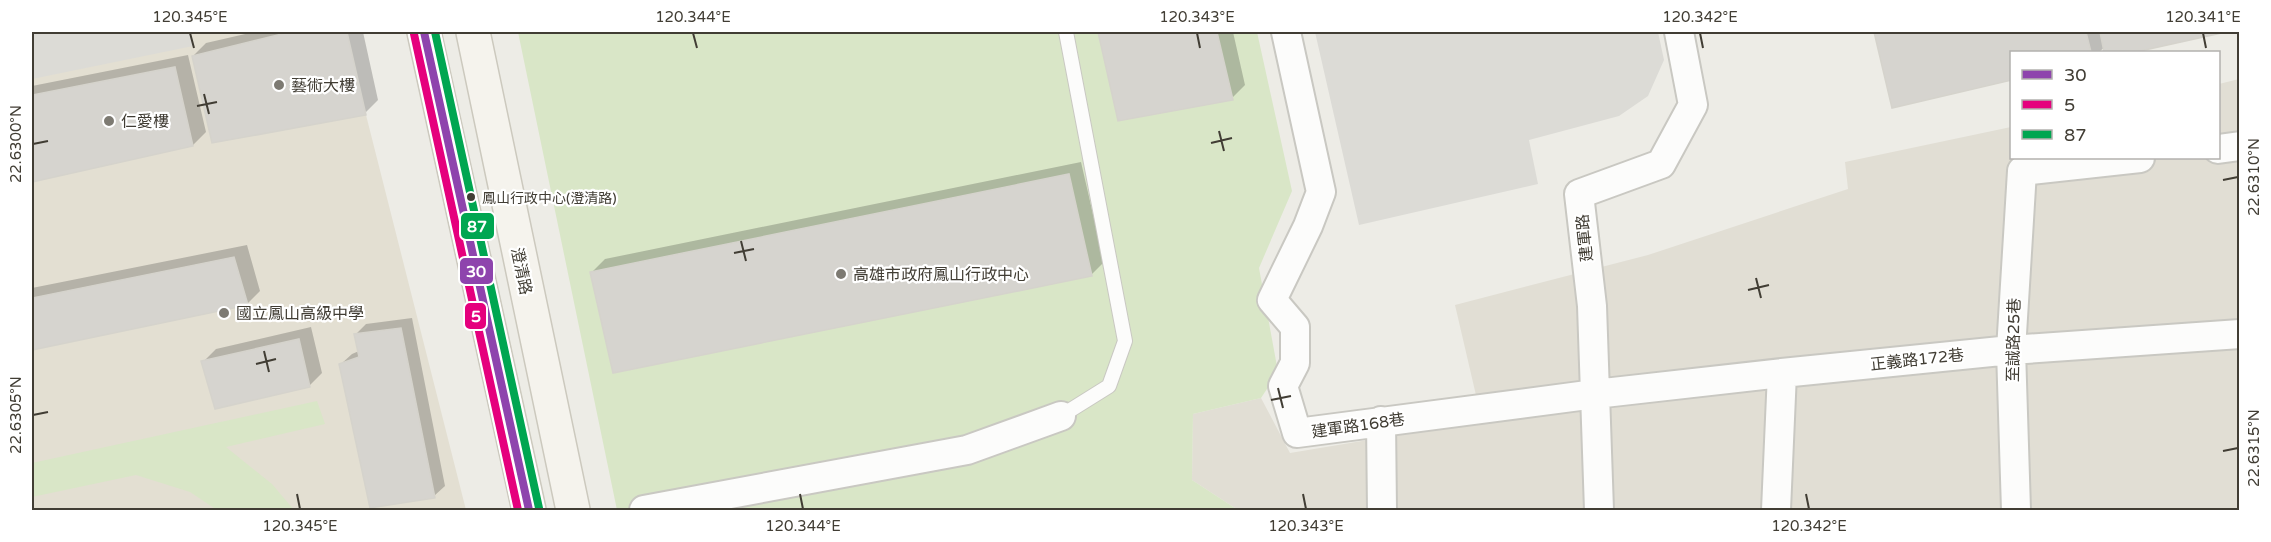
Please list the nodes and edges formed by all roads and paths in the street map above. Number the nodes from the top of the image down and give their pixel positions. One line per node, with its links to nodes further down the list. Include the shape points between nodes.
1 (424, 32): 15 (main road)
2 (473, 32): 16 (main road, 澄清路)
3 (1065, 32): 13 (lane, via 1125,341 1109,386)
4 (1286, 32): 14 (street, 建軍路168巷, via 1321,192 1272,300 1295,327 1295,363 1283,386 1298,433)
5 (1679, 32): 12 (street, 建軍路, via 1693,105 1661,164 1579,194 1592,306)
6 (2240, 147): 7 (street)
7 (2220, 149)
8 (2131, 159): 10 (street, 至誠路25巷, via 2022,171)
9 (2240, 334): 10 (street, 正義路172巷)
10 (2011, 350): 11 (street, 正義路172巷); 21 (street, 至誠路25巷)
11 (1782, 373): 12 (street, 正義路172巷); 20 (street)
12 (1595, 394): 14 (street, 建軍路168巷); 19 (street, 建軍路)
13 (1060, 416): 17 (street, via 967,450)
14 (1381, 422): 18 (street)
15 (529, 510)
16 (573, 510)
17 (644, 510)
18 (1382, 510)
19 (1599, 510)
20 (1776, 510)
21 (2016, 510)

